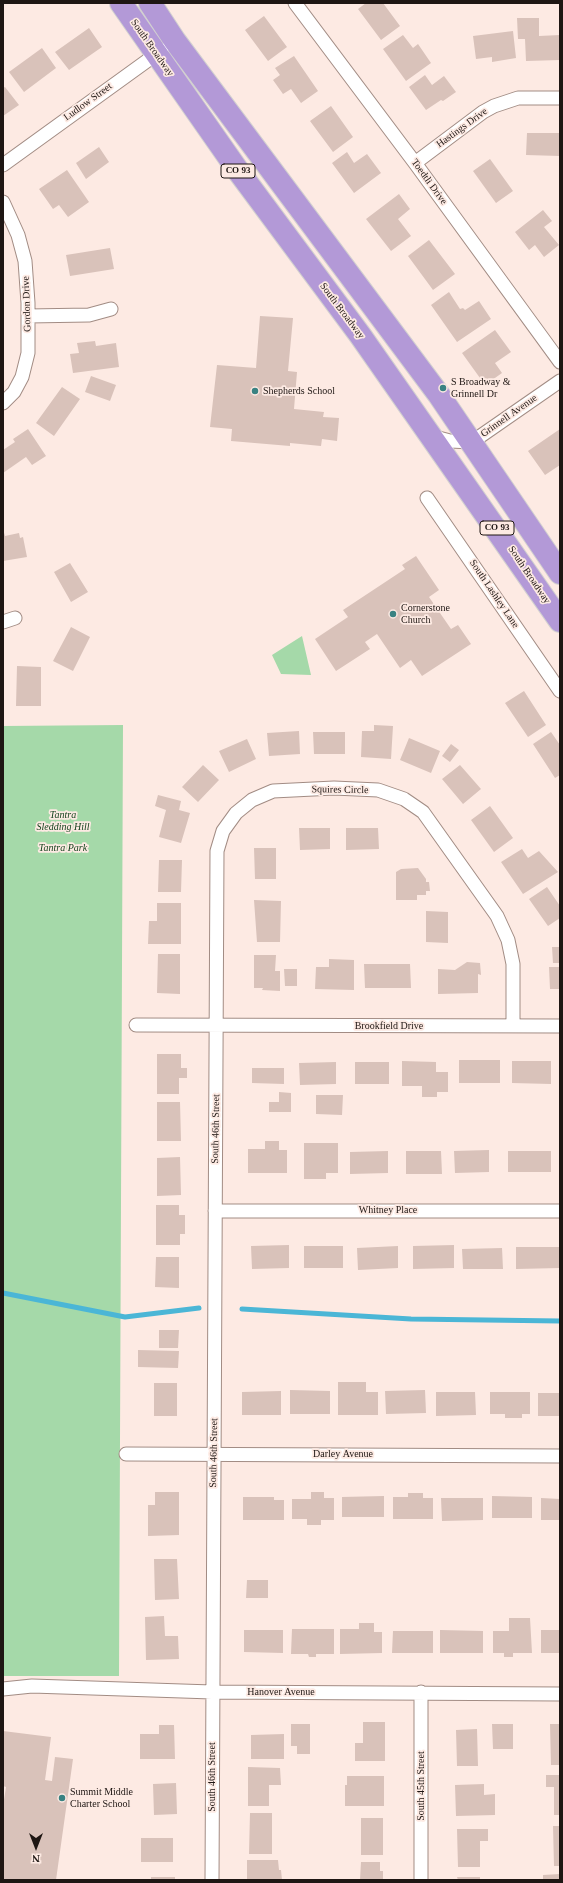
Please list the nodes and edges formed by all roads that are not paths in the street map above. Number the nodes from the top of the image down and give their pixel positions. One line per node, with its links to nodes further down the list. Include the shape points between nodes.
1 (121, 3): 5 (highway, South Broadway / CO 93)
2 (150, 3): 4 (highway, CO 93)
3 (295, 3): 7 (street, Toedtli Drive)
4 (175, 41): 5 (street, Ludlow Street); 16 (highway, CO 93)
5 (156, 54): 8 (street, Ludlow Street); 15 (highway, South Broadway / CO 93)
6 (560, 98): 7 (street, Hastings Drive, via 518,98 494,106)
7 (415, 163): 12 (street, Toedtli Drive)
8 (3, 165)
9 (3, 202): 11 (street, Gordon Drive, via 18,235 25,261)
10 (112, 309): 11 (street, via 89,315)
11 (28, 316): 14 (street, Gordon Drive, via 28,353 22,377 14,392)
12 (560, 362)
13 (560, 381): 16 (street, Grinnell Avenue)
14 (3, 403)
15 (431, 436): 16 (street, Grinnell Avenue); 19 (highway, South Broadway / CO 93)
16 (472, 442): 18 (highway, CO 93)
17 (427, 498): 20 (street, South Lashley Lane)
18 (560, 573)
19 (560, 621)
20 (560, 691)
21 (136, 1025): 22 (street, Brookfield Drive)
22 (217, 1025): 23 (street, Brookfield Drive); 23 (street, Squires Circle, via 217,851 223,831 236,813 252,800 273,791 334,788 378,790 404,799 423,812 497,916 508,940 513,964); 25 (street, South 46th Street)
23 (513, 1026): 24 (street, Brookfield Drive)
24 (560, 1026)
25 (216, 1210): 26 (street, Whitney Place); 27 (street, South 46th Street)
26 (560, 1211)
27 (214, 1453): 28 (street, Darley Avenue); 29 (street, Darley Avenue); 31 (street, South 46th Street)
28 (126, 1454)
29 (560, 1456)
30 (3, 1689): 31 (street, Hanover Avenue, via 32,1686)
31 (212, 1692): 32 (street, Hanover Avenue); 34 (street, South 46th Street)
32 (421, 1692): 33 (street, Hanover Avenue); 35 (street, South 45th Street)
33 (560, 1694)
34 (212, 1880)
35 (421, 1880)

